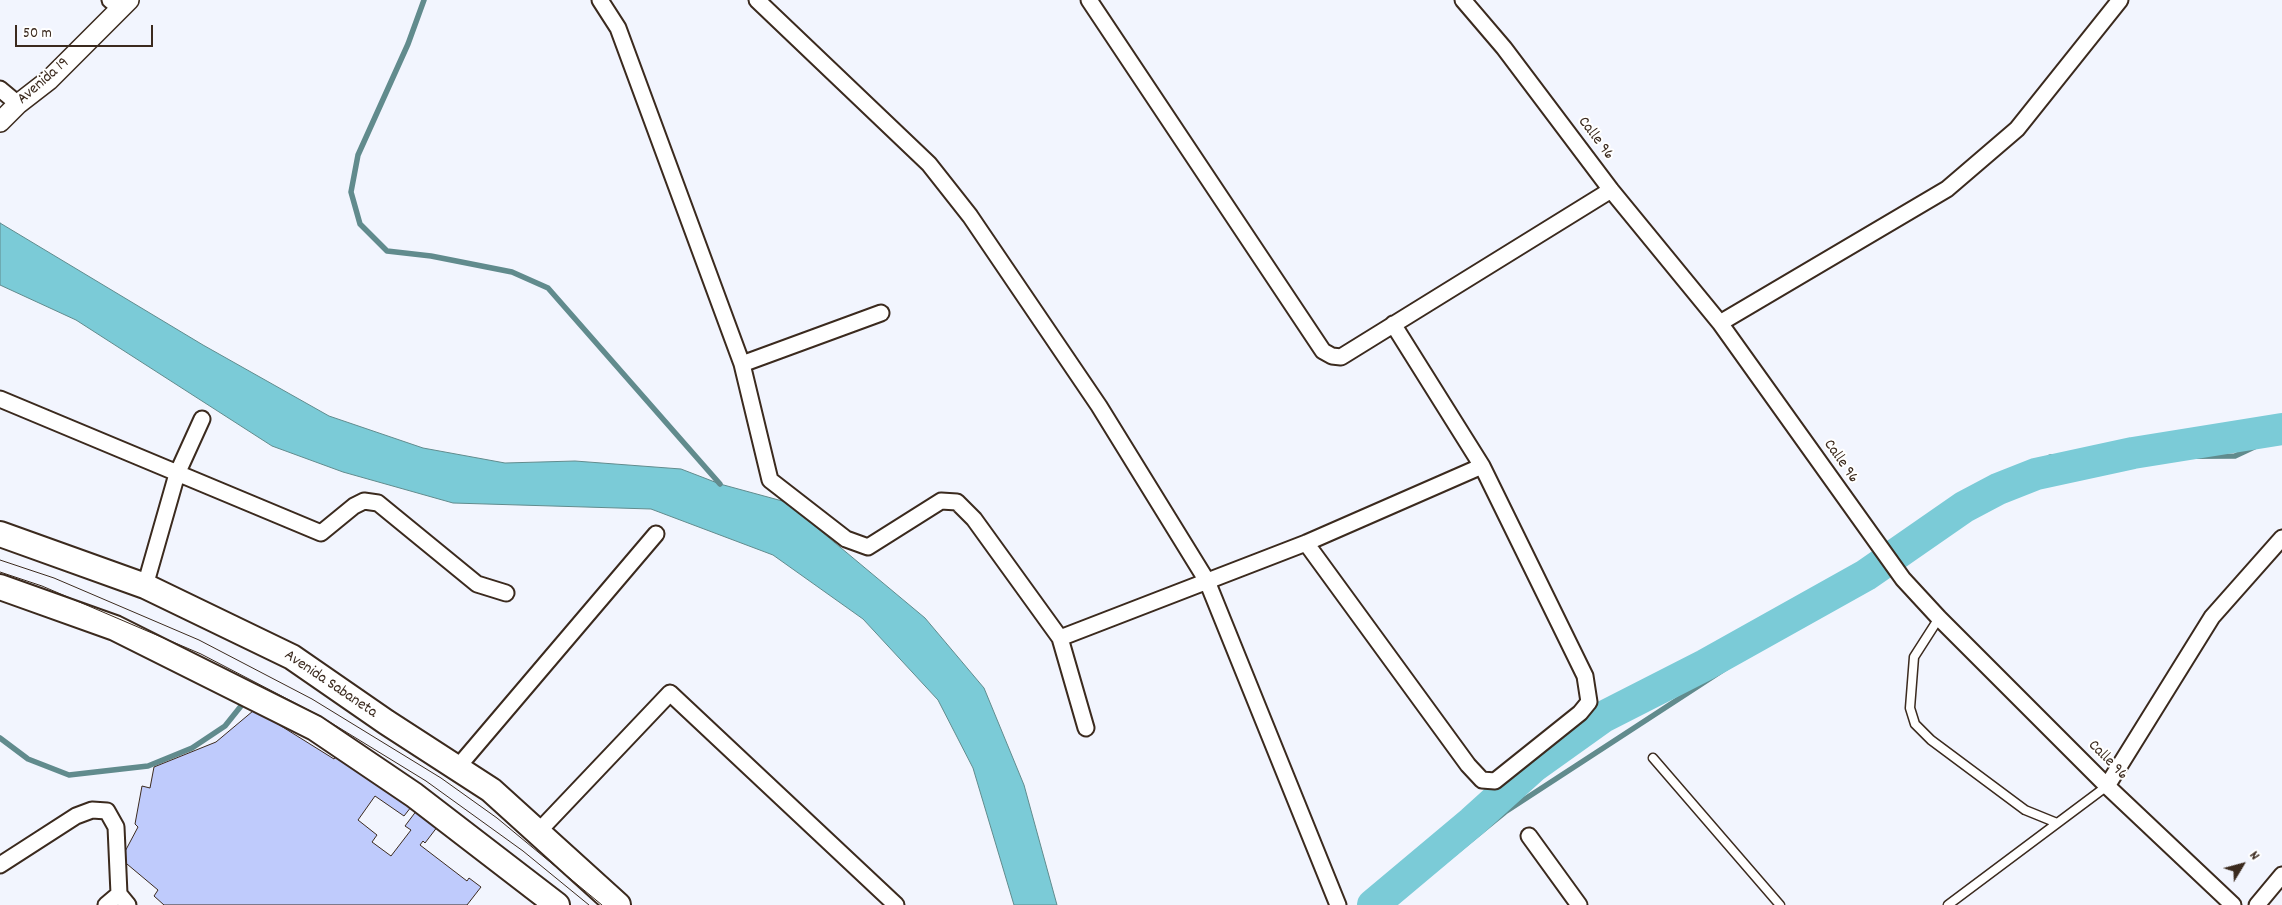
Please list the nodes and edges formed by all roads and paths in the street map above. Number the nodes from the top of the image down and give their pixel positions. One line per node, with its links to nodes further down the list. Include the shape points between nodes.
1 (600, 0): 14 (street, via 618,28)
2 (757, 0): 23 (street, via 929,164 970,216 1099,406)
3 (1089, 0): 13 (street, via 1323,351 1341,357)
4 (1462, 0): 10 (street, Calle 96, via 1504,48)
5 (2120, 0): 12 (street, via 2017,129 1947,189)
6 (120, 3): 8 (street, Avenida 19, via 49,80)
7 (0, 89): 8 (street)
8 (18, 104): 9 (street, Avenida 19)
9 (0, 122)
10 (1612, 190): 12 (street, Calle 96); 13 (street)
11 (881, 313): 14 (street)
12 (1720, 323): 27 (street, Calle 96, via 1903,579)
13 (1393, 324): 17 (street)
14 (742, 364): 28 (street, via 770,480 846,539 868,547 941,501 957,502 974,519)
15 (0, 399): 18 (street)
16 (202, 419): 18 (street)
17 (1482, 466): 22 (street); 22 (street, via 1585,676 1589,702 1580,713 1495,781 1482,780 1468,765)
18 (177, 474): 24 (street); 26 (street, via 321,533 364,501 378,502 477,584)
19 (0, 534): 24 (main road, Avenida Sabaneta)
20 (656, 534): 31 (street)
21 (2282, 538): 32 (street, via 2212,617)
22 (1306, 543): 23 (street)
23 (1207, 581): 28 (street); 43 (street)
24 (145, 586): 31 (main road, Avenida Sabaneta, via 292,657)
25 (0, 587): 40 (main road, via 115,628 316,728 414,795)
26 (506, 593)
27 (1938, 618): 32 (street, Calle 96); 33 (lane, via 1914,657 1910,708 1915,724 1931,740 2025,810)
28 (1060, 638): 29 (street)
29 (1086, 728)
30 (1653, 758): 45 (lane)
31 (457, 768): 34 (main road, Avenida Sabaneta, via 492,790)
32 (2107, 786): 33 (lane); 47 (street, Calle 96)
33 (2057, 823): 46 (lane)
34 (538, 832): 41 (main road, Avenida Sabaneta); 42 (street, via 670,693)
35 (1529, 836): 44 (street)
36 (0, 865): 38 (street, via 76,816 92,810 108,811 116,827)
37 (2282, 875): 48 (street)
38 (123, 900): 39 (street)
39 (106, 905)
40 (557, 905)
41 (618, 905)
42 (896, 905)
43 (1338, 905)
44 (1579, 905)
45 (1780, 905)
46 (1948, 905)
47 (2233, 905)
48 (2257, 905)

